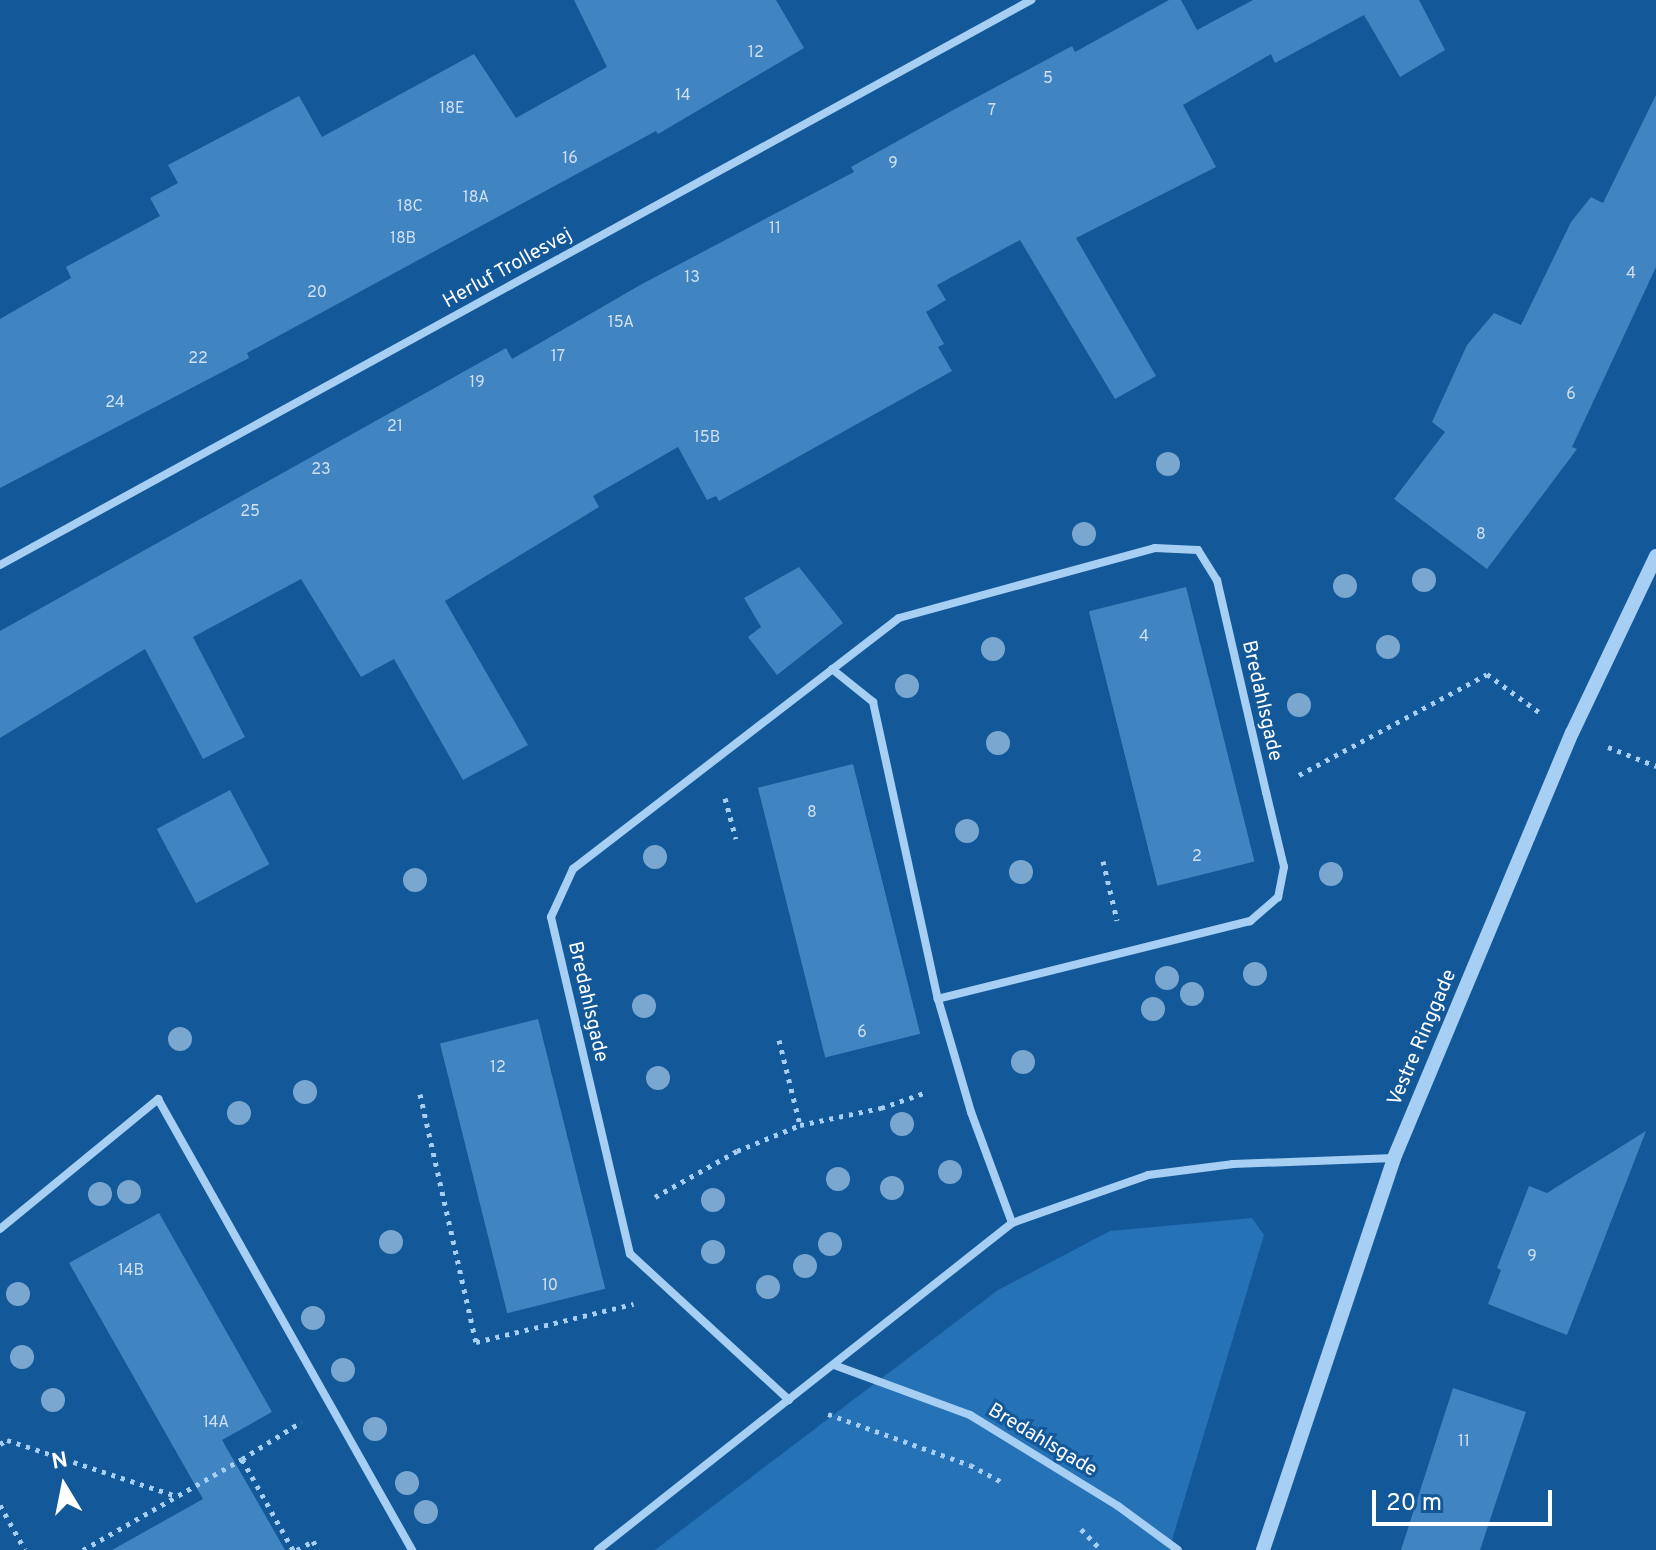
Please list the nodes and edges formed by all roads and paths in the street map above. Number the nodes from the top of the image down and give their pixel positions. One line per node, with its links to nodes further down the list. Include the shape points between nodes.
1 (1031, 0): 3 (street, Herluf Trollesvej)
2 (1656, 556): 5 (street, Vestre Ringgade)
3 (0, 565)
4 (832, 669): 7 (street, Bredahlsgade, via 899,618 1155,548 1198,550 1217,580); 10 (street, via 873,702); 16 (street, Bredahlsgade, via 573,869 551,917)
5 (1572, 733): 6 (path); 7 (path, via 1487,674); 15 (street, Vestre Ringgade)
6 (1656, 766)
7 (1266, 792): 9 (street, Bredahlsgade, via 1284,867 1278,897 1250,921)
8 (1103, 861): 9 (path)
9 (1125, 952): 10 (street, Bredahlsgade)
10 (938, 999): 12 (street)
11 (779, 1040): 14 (path)
12 (962, 1080): 14 (path, via 881,1108); 17 (street)
13 (420, 1094): 19 (path, via 476,1342)
14 (800, 1125): 16 (path, via 737,1151)
15 (1394, 1158): 17 (street, via 1233,1164 1148,1175); 37 (street, Vestre Ringgade)
16 (621, 1216): 19 (street, Bredahlsgade, via 630,1254)
17 (1012, 1223): 20 (street)
18 (0, 1229): 33 (street, via 158,1099)
19 (673, 1294): 21 (street, Bredahlsgade)
20 (834, 1365): 21 (street); 36 (street, Bredahlsgade, via 970,1415 1118,1506)
21 (789, 1400): 25 (path, via 970,1465); 34 (street)
22 (294, 1409): 24 (path, via 301,1423)
23 (0, 1444): 26 (path, via 7,1440)
24 (242, 1459): 26 (path); 31 (path)
25 (1016, 1489)
26 (176, 1496): 30 (path)
27 (0, 1505): 29 (path)
28 (1070, 1522): 35 (path)
29 (25, 1550)
30 (83, 1550)
31 (295, 1550): 32 (path, via 313,1541)
32 (318, 1550)
33 (412, 1550)
34 (598, 1550)
35 (1101, 1550)
36 (1178, 1550)
37 (1263, 1550)

